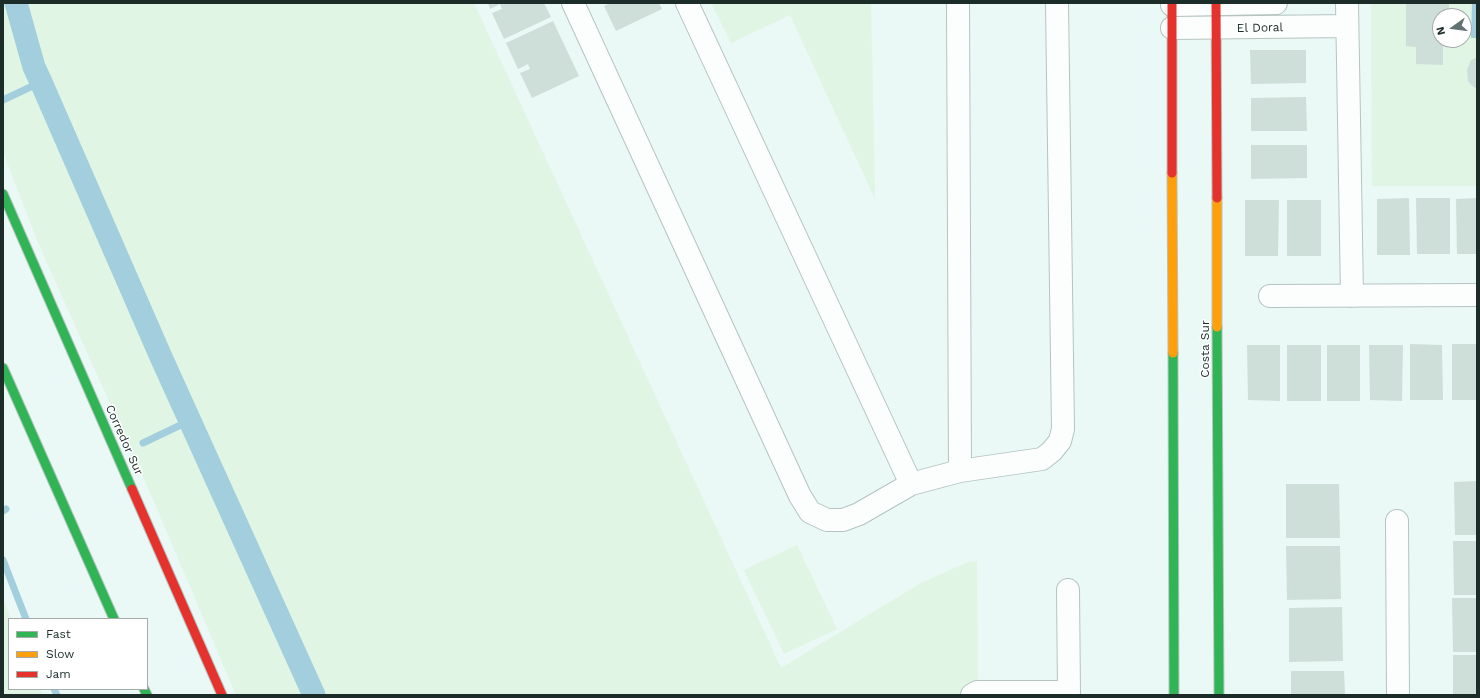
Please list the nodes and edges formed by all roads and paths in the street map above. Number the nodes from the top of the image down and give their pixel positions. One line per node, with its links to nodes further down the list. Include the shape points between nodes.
1 (573, 3): 18 (street, via 800,496 810,512 827,520 843,520 859,514)
2 (687, 3): 18 (street)
3 (958, 3): 17 (street)
4 (1057, 3): 17 (street, via 1062,429 1060,441 1042,459)
5 (1216, 3): 6 (street, El Doral); 8 (street, El Doral); 11 (main road, Costa Sur)
6 (1276, 3)
7 (1347, 3): 9 (street)
8 (1172, 4): 10 (main road)
9 (1347, 26): 11 (street, El Doral); 15 (street)
10 (1172, 28): 11 (street, El Doral); 25 (main road)
11 (1216, 28): 26 (main road, Costa Sur)
12 (4, 191): 23 (main road, Corredor Sur)
13 (1477, 295): 15 (street)
14 (1270, 296): 15 (street)
15 (1352, 296)
16 (3, 368): 21 (main road)
17 (960, 472): 18 (street)
18 (911, 484)
19 (1397, 521): 27 (street)
20 (1068, 590): 22 (street)
21 (114, 618)
22 (1069, 694): 24 (street, via 978,692)
23 (222, 695)
24 (972, 695)
25 (1174, 695)
26 (1219, 695)
27 (1398, 695)

